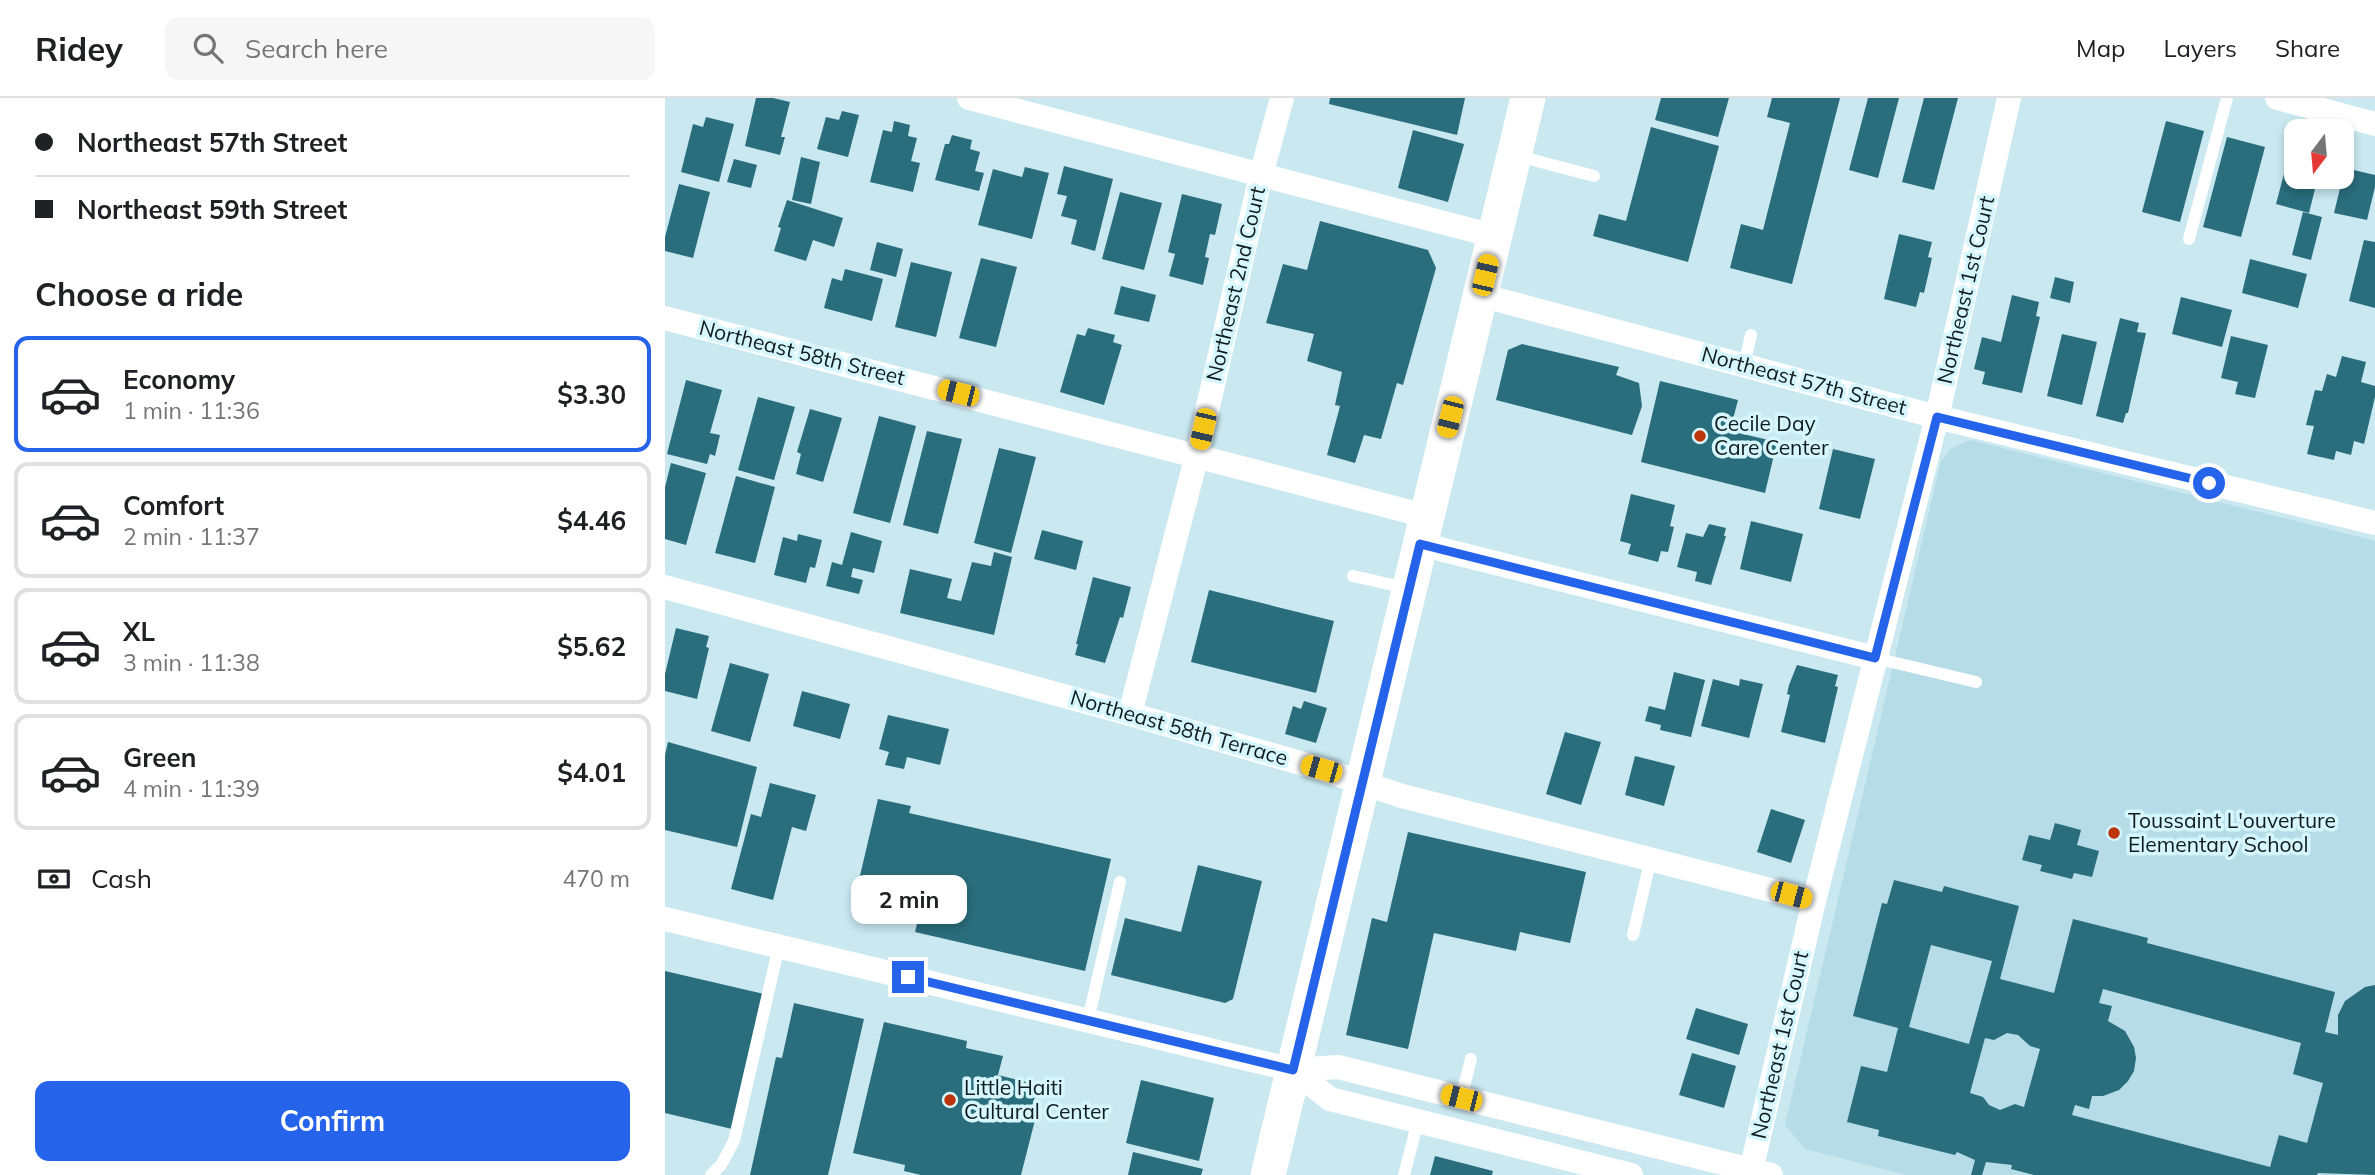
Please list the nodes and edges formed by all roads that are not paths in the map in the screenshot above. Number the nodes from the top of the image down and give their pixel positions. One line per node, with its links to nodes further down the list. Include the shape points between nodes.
1 (969, 98): 9 (street)
2 (1282, 98): 9 (street, Northeast 2nd Court)
3 (1528, 98): 8 (main road)
4 (2009, 98): 17 (street, Northeast 1st Court)
5 (2227, 98): 12 (lane)
6 (2277, 98): 7 (street)
7 (2375, 124)
8 (1514, 155): 10 (lane); 11 (main road)
9 (1261, 175): 11 (street); 18 (street, Northeast 2nd Court)
10 (1594, 176)
11 (1494, 236): 13 (main road)
12 (2189, 239)
13 (1480, 295): 16 (street, Northeast 57th Street); 20 (main road)
14 (665, 318): 18 (street, Northeast 58th Street)
15 (1751, 335): 16 (lane)
16 (1744, 365): 17 (street, Northeast 57th Street)
17 (1937, 417): 19 (street, Northeast 57th Street); 24 (street, Northeast 1st Court)
18 (1197, 455): 20 (street, Northeast 58th Street); 26 (street, Northeast 2nd Court)
19 (2374, 519)
20 (1423, 530): 23 (main road); 24 (street, Northeast 58th Street)
21 (1353, 576): 23 (lane)
22 (665, 587): 26 (street, Northeast 58th Terrace)
23 (1410, 589): 27 (main road)
24 (1875, 658): 25 (lane); 30 (street, Northeast 1st Court)
25 (1976, 682)
26 (1130, 714): 27 (street, Northeast 58th Terrace)
27 (1364, 783): 28 (street, Northeast 58th Terrace); 36 (main road)
28 (1651, 859): 30 (street, Northeast 58th Terrace); 32 (lane)
29 (1120, 882): 34 (lane)
30 (1814, 901): 39 (street, Northeast 1st Court)
31 (665, 919): 33 (street)
32 (1633, 935)
33 (779, 946): 34 (street); 40 (lane, via 734,1141)
34 (1088, 1020): 36 (street)
35 (1471, 1059): 37 (lane)
36 (1293, 1070): 37 (street, via 1338,1067); 38 (street, via 1330,1099); 41 (main road)
37 (1461, 1098): 39 (street)
38 (1417, 1121): 42 (lane); 43 (street)
39 (1757, 1173)
40 (711, 1175)
41 (1268, 1175)
42 (1404, 1175)
43 (1631, 1175)

